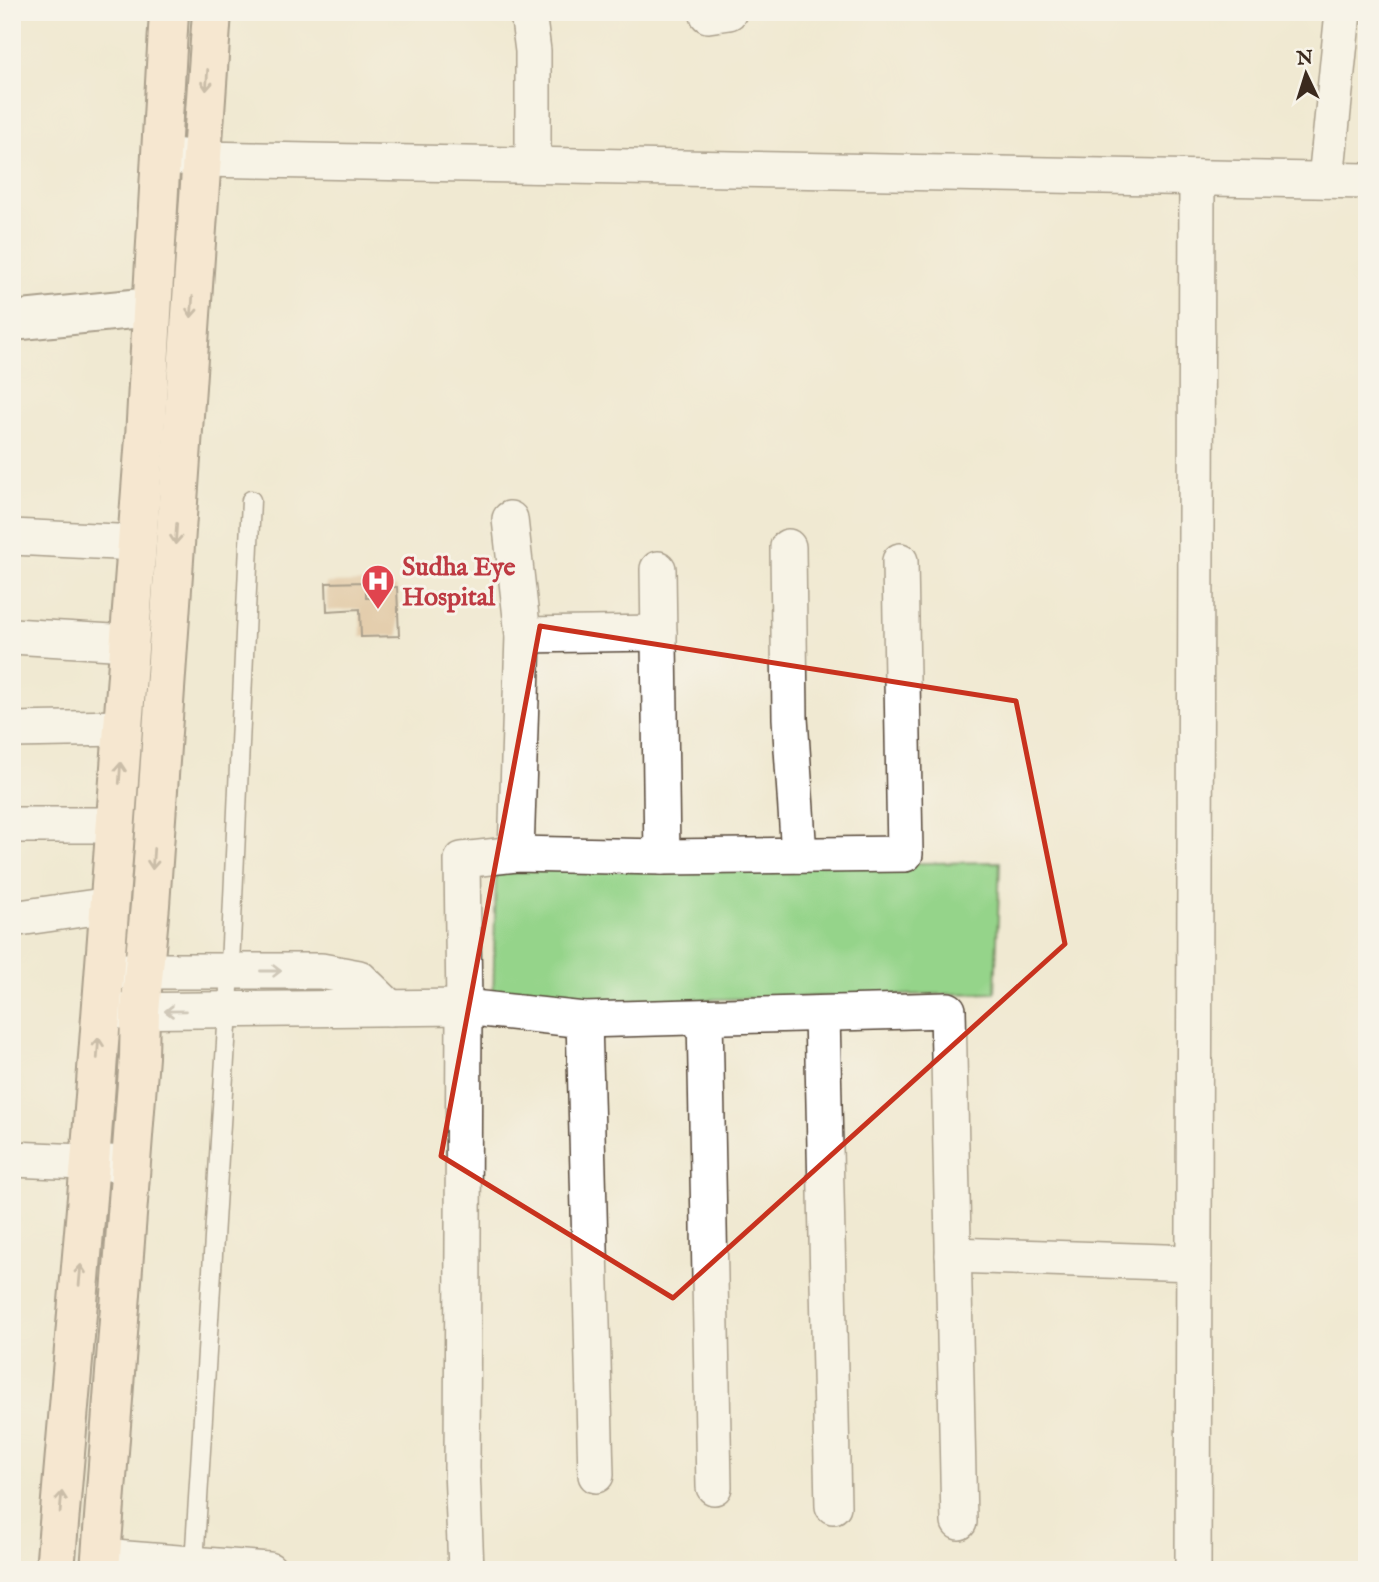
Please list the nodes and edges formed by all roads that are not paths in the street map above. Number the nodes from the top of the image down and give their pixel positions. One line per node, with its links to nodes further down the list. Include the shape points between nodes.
1 (169, 12): 7 (main road)
2 (212, 12): 8 (main road, one-way to 8)
3 (528, 12): 9 (street, via 533,51)
4 (708, 12): 5 (street)
5 (729, 12)
6 (1343, 12): 11 (street)
7 (161, 155): 8 (street); 13 (main road)
8 (202, 159): 9 (street); 36 (main road, one-way to 36)
9 (533, 165): 10 (street)
10 (1197, 178): 11 (street); 50 (street)
11 (1326, 180): 12 (street)
12 (1367, 181)
13 (152, 307): 14 (street); 18 (main road)
14 (12, 321)
15 (251, 500): 37 (lane)
16 (510, 519): 23 (street)
17 (12, 537): 18 (street)
18 (137, 543): 25 (main road)
19 (788, 547): 31 (street, via 790,718)
20 (900, 561): 31 (street, via 905,854)
21 (659, 569): 22 (street)
22 (659, 633): 23 (street); 32 (street)
23 (523, 635): 30 (street)
24 (12, 636): 25 (street)
25 (129, 643): 26 (main road)
26 (123, 728): 27 (street); 29 (main road, one-way to 26)
27 (12, 730)
28 (12, 825): 29 (street)
29 (116, 825): 33 (main road)
30 (516, 854): 32 (street); 38 (street, via 462,860)
31 (799, 855): 32 (street)
32 (662, 857)
33 (110, 905): 34 (street); 35 (main road)
34 (12, 919)
35 (105, 970): 36 (street); 41 (main road)
36 (143, 971): 37 (street); 42 (main road)
37 (230, 971): 39 (street, one-way to 39, via 321,971 359,978); 40 (lane)
38 (464, 1007): 39 (street); 45 (street); 59 (street, via 462,1468)
39 (390, 1008): 40 (street)
40 (229, 1010): 42 (street, one-way to 42); 56 (lane)
41 (101, 1011): 42 (street); 47 (main road, one-way to 41)
42 (139, 1011): 48 (main road)
43 (822, 1014): 44 (street); 49 (street, via 948,1010); 53 (street)
44 (705, 1017): 45 (street); 52 (street)
45 (584, 1020): 51 (street)
46 (12, 1159): 47 (street)
47 (90, 1162): 48 (street); 57 (main road, one-way to 47)
48 (131, 1164): 55 (main road)
49 (953, 1255): 50 (street); 54 (street)
50 (1194, 1263): 60 (street)
51 (596, 1475)
52 (714, 1487)
53 (833, 1506)
54 (959, 1522)
55 (100, 1564): 56 (street)
56 (194, 1564): 58 (street)
57 (55, 1570)
58 (269, 1570)
59 (466, 1570)
60 (1193, 1570)

